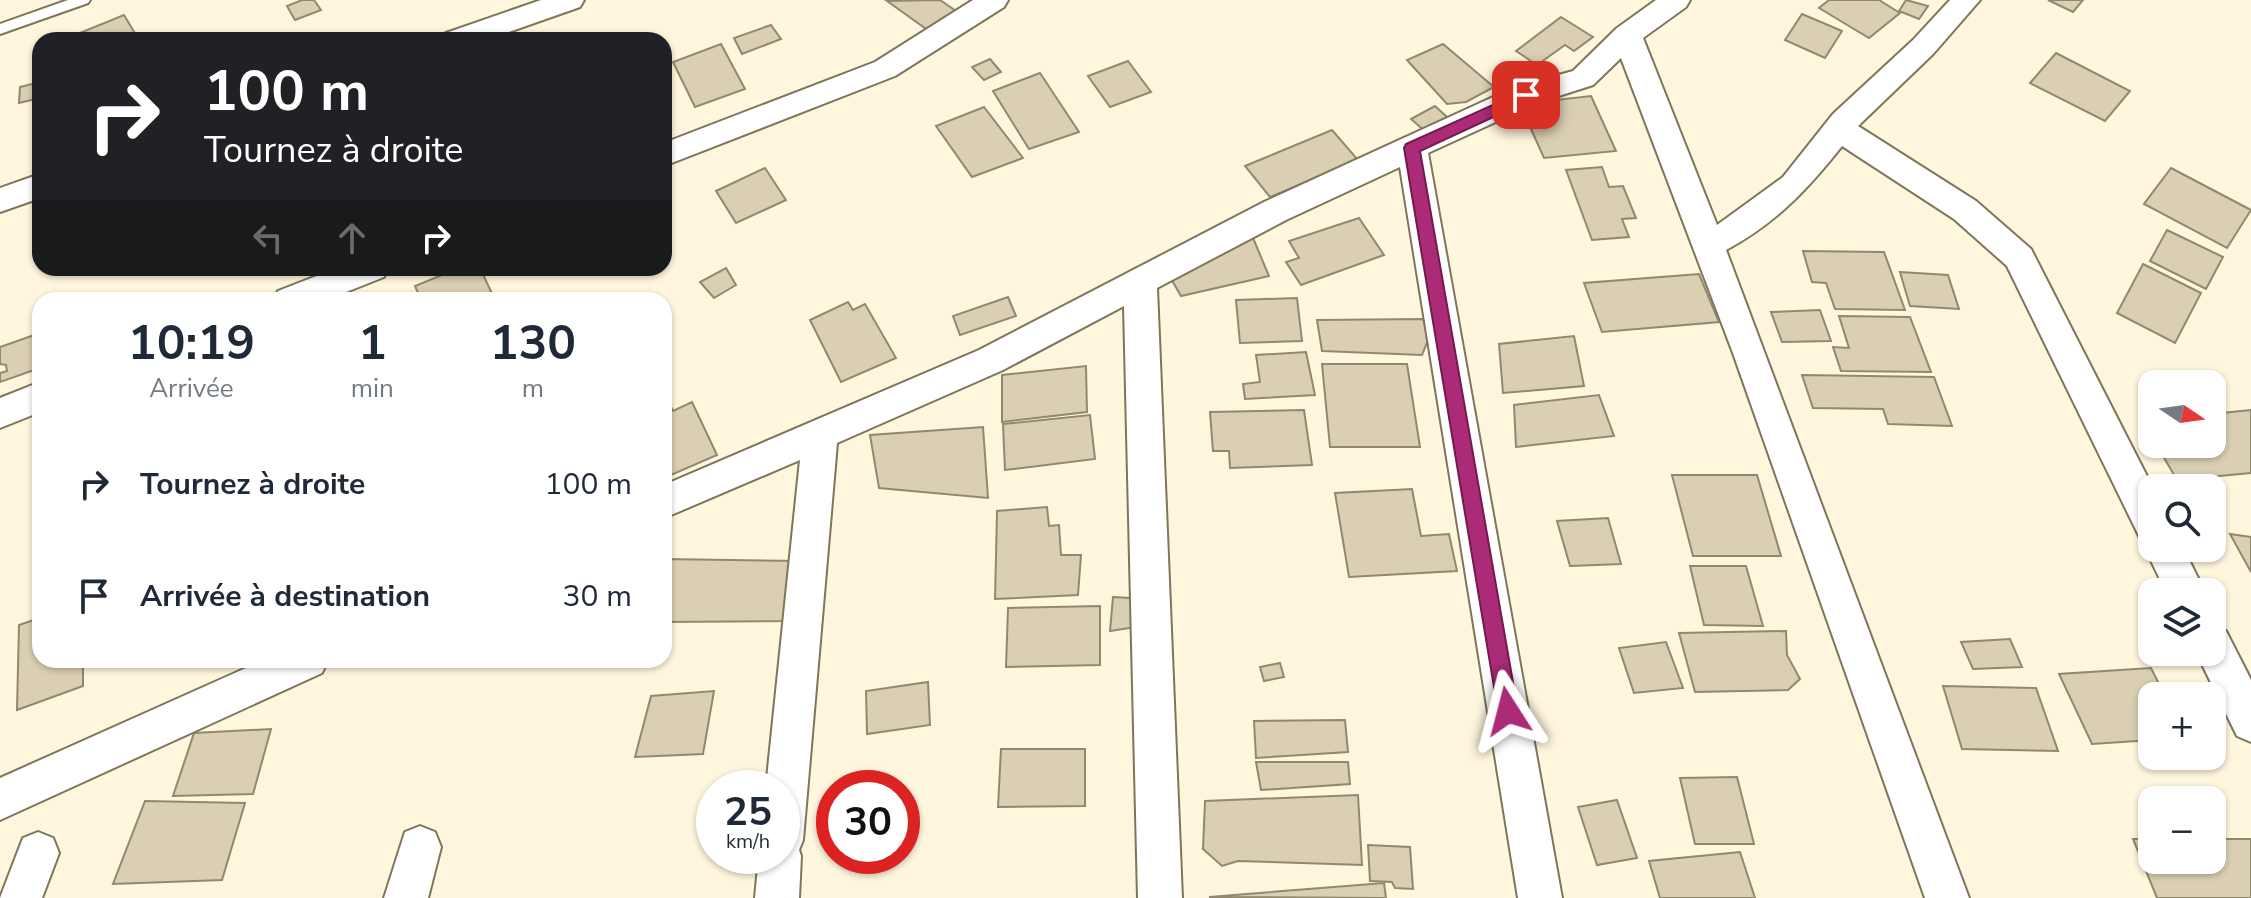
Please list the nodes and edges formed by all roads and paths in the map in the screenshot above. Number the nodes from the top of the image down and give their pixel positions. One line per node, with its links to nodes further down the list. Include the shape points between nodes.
1 (83, 0): 6 (lane)
2 (570, 0): 7 (street)
3 (994, 0): 11 (street, via 885,69)
4 (1676, 0): 8 (street)
5 (1966, 0): 9 (street)
6 (0, 29)
7 (479, 32)
8 (1627, 35): 10 (street, via 1583,78 1526,95); 14 (street)
9 (1839, 129): 14 (street, via 1794,185 1743,226); 21 (street, via 1965,210 2019,258)
10 (1412, 148): 16 (street, via 1275,211); 35 (street)
11 (672, 152)
12 (32, 189): 13 (street)
13 (0, 200)
14 (1708, 245): 36 (street)
15 (352, 276): 17 (street)
16 (1140, 282): 20 (street, via 991,360); 34 (street)
17 (310, 292)
18 (32, 400): 19 (street)
19 (0, 413)
20 (820, 435): 22 (street); 26 (street)
21 (2138, 496)
22 (672, 499)
23 (2223, 666): 25 (street)
24 (290, 668): 27 (street)
25 (2251, 722)
26 (789, 770)
27 (0, 799)
28 (420, 847): 32 (street)
29 (38, 853): 31 (street)
30 (779, 874): 33 (street)
31 (20, 898)
32 (406, 898)
33 (777, 898)
34 (1160, 898)
35 (1540, 898)
36 (1947, 898)

